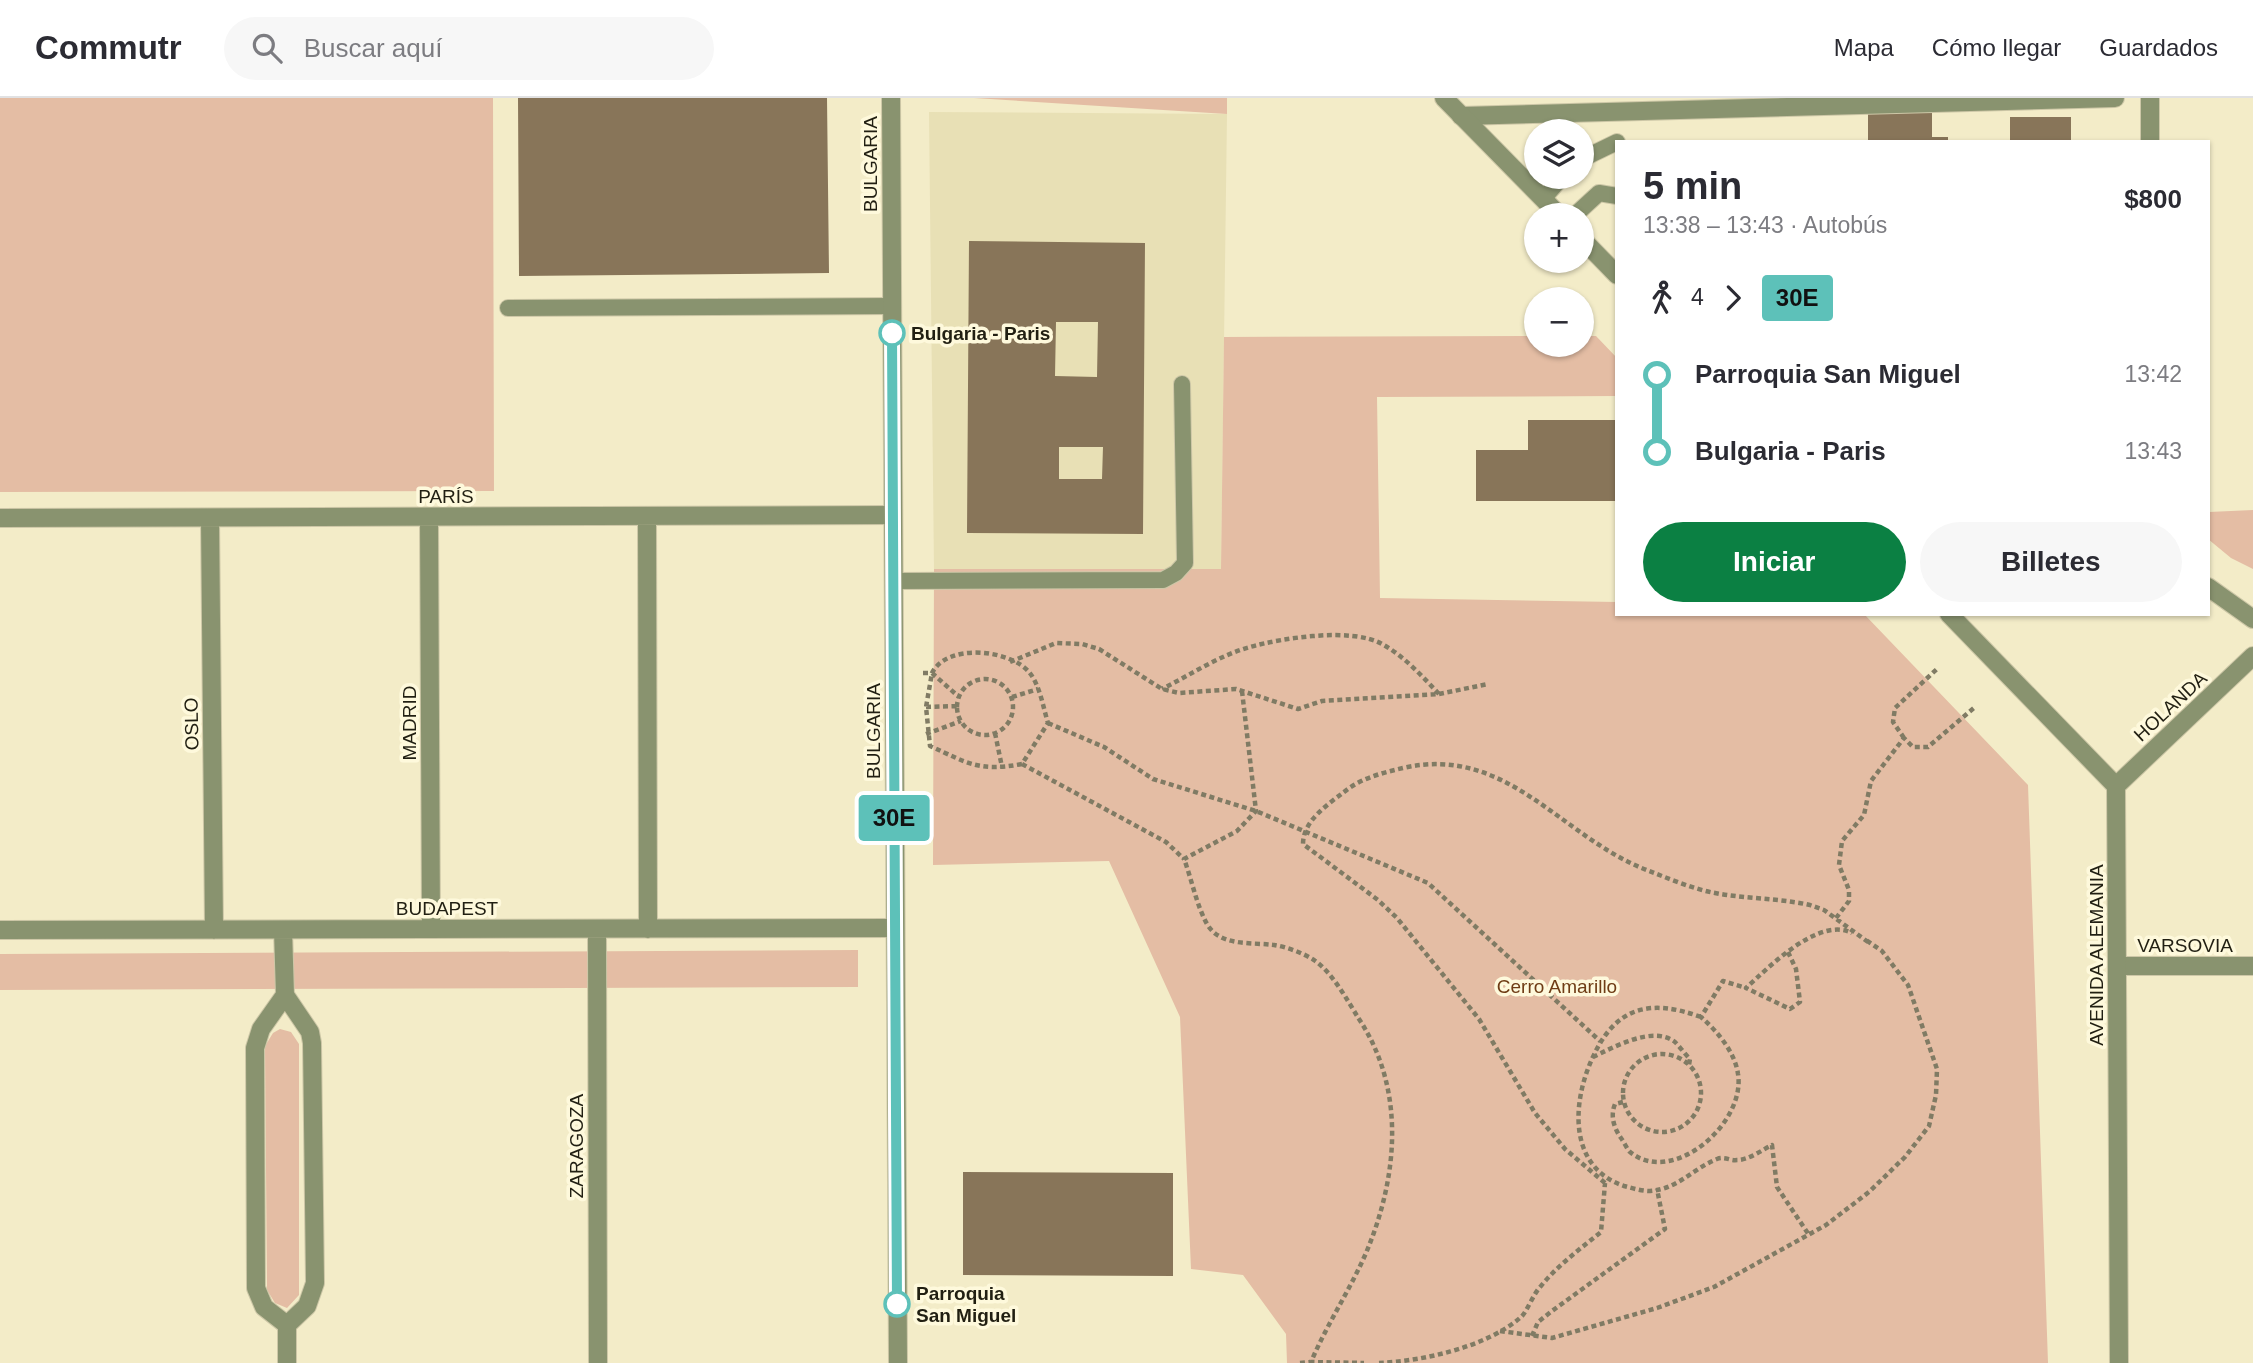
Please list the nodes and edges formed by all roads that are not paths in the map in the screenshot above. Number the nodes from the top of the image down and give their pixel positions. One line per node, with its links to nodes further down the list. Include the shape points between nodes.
1 (891, 98): 16 (street, BULGARIA)
2 (1444, 98): 5 (street)
3 (2115, 98): 5 (street)
4 (2150, 98): 6 (street)
5 (1461, 116): 11 (street)
6 (2150, 140)
7 (1615, 143): 8 (lane)
8 (1594, 153)
9 (1552, 189): 11 (lane)
10 (1615, 197): 13 (lane, via 1599,193)
11 (1543, 199): 12 (street)
12 (1547, 203)
13 (1588, 203)
14 (1594, 251): 15 (street)
15 (1615, 273)
16 (892, 306): 17 (lane); 19 (street, BULGARIA)
17 (508, 308)
18 (1182, 384): 24 (lane, via 1185,563 1176,573 1163,580)
19 (893, 515): 21 (street, PARÍS); 24 (street, BULGARIA)
20 (429, 517): 21 (street, PARÍS); 22 (street, PARÍS); 31 (street, MADRID)
21 (647, 517): 33 (street)
22 (210, 518): 23 (street, PARÍS); 35 (street, OSLO)
23 (0, 519)
24 (893, 581): 30 (street, BULGARIA)
25 (2210, 588): 27 (street)
26 (1951, 616): 29 (street)
27 (2253, 619)
28 (2253, 656): 29 (street, HOLANDA)
29 (2116, 786): 37 (street, AVENIDA ALEMANIA)
30 (895, 928): 33 (street, BUDAPEST); 43 (street, BULGARIA)
31 (431, 929): 32 (street, BUDAPEST); 36 (street, BUDAPEST)
32 (597, 929): 33 (street, BUDAPEST); 42 (street, ZARAGOZA)
33 (648, 929)
34 (0, 930): 35 (street, BUDAPEST)
35 (215, 930): 36 (street, BUDAPEST)
36 (283, 930): 39 (street)
37 (2117, 966): 38 (street, VARSOVIA); 44 (street, AVENIDA ALEMANIA)
38 (2253, 966)
39 (285, 995): 40 (street, via 310,1032 312,1043 315,1283 307,1306); 40 (street, via 261,1029 255,1048 256,1288 264,1307)
40 (287, 1325): 41 (street)
41 (287, 1363)
42 (598, 1363)
43 (898, 1363)
44 (2119, 1363)

